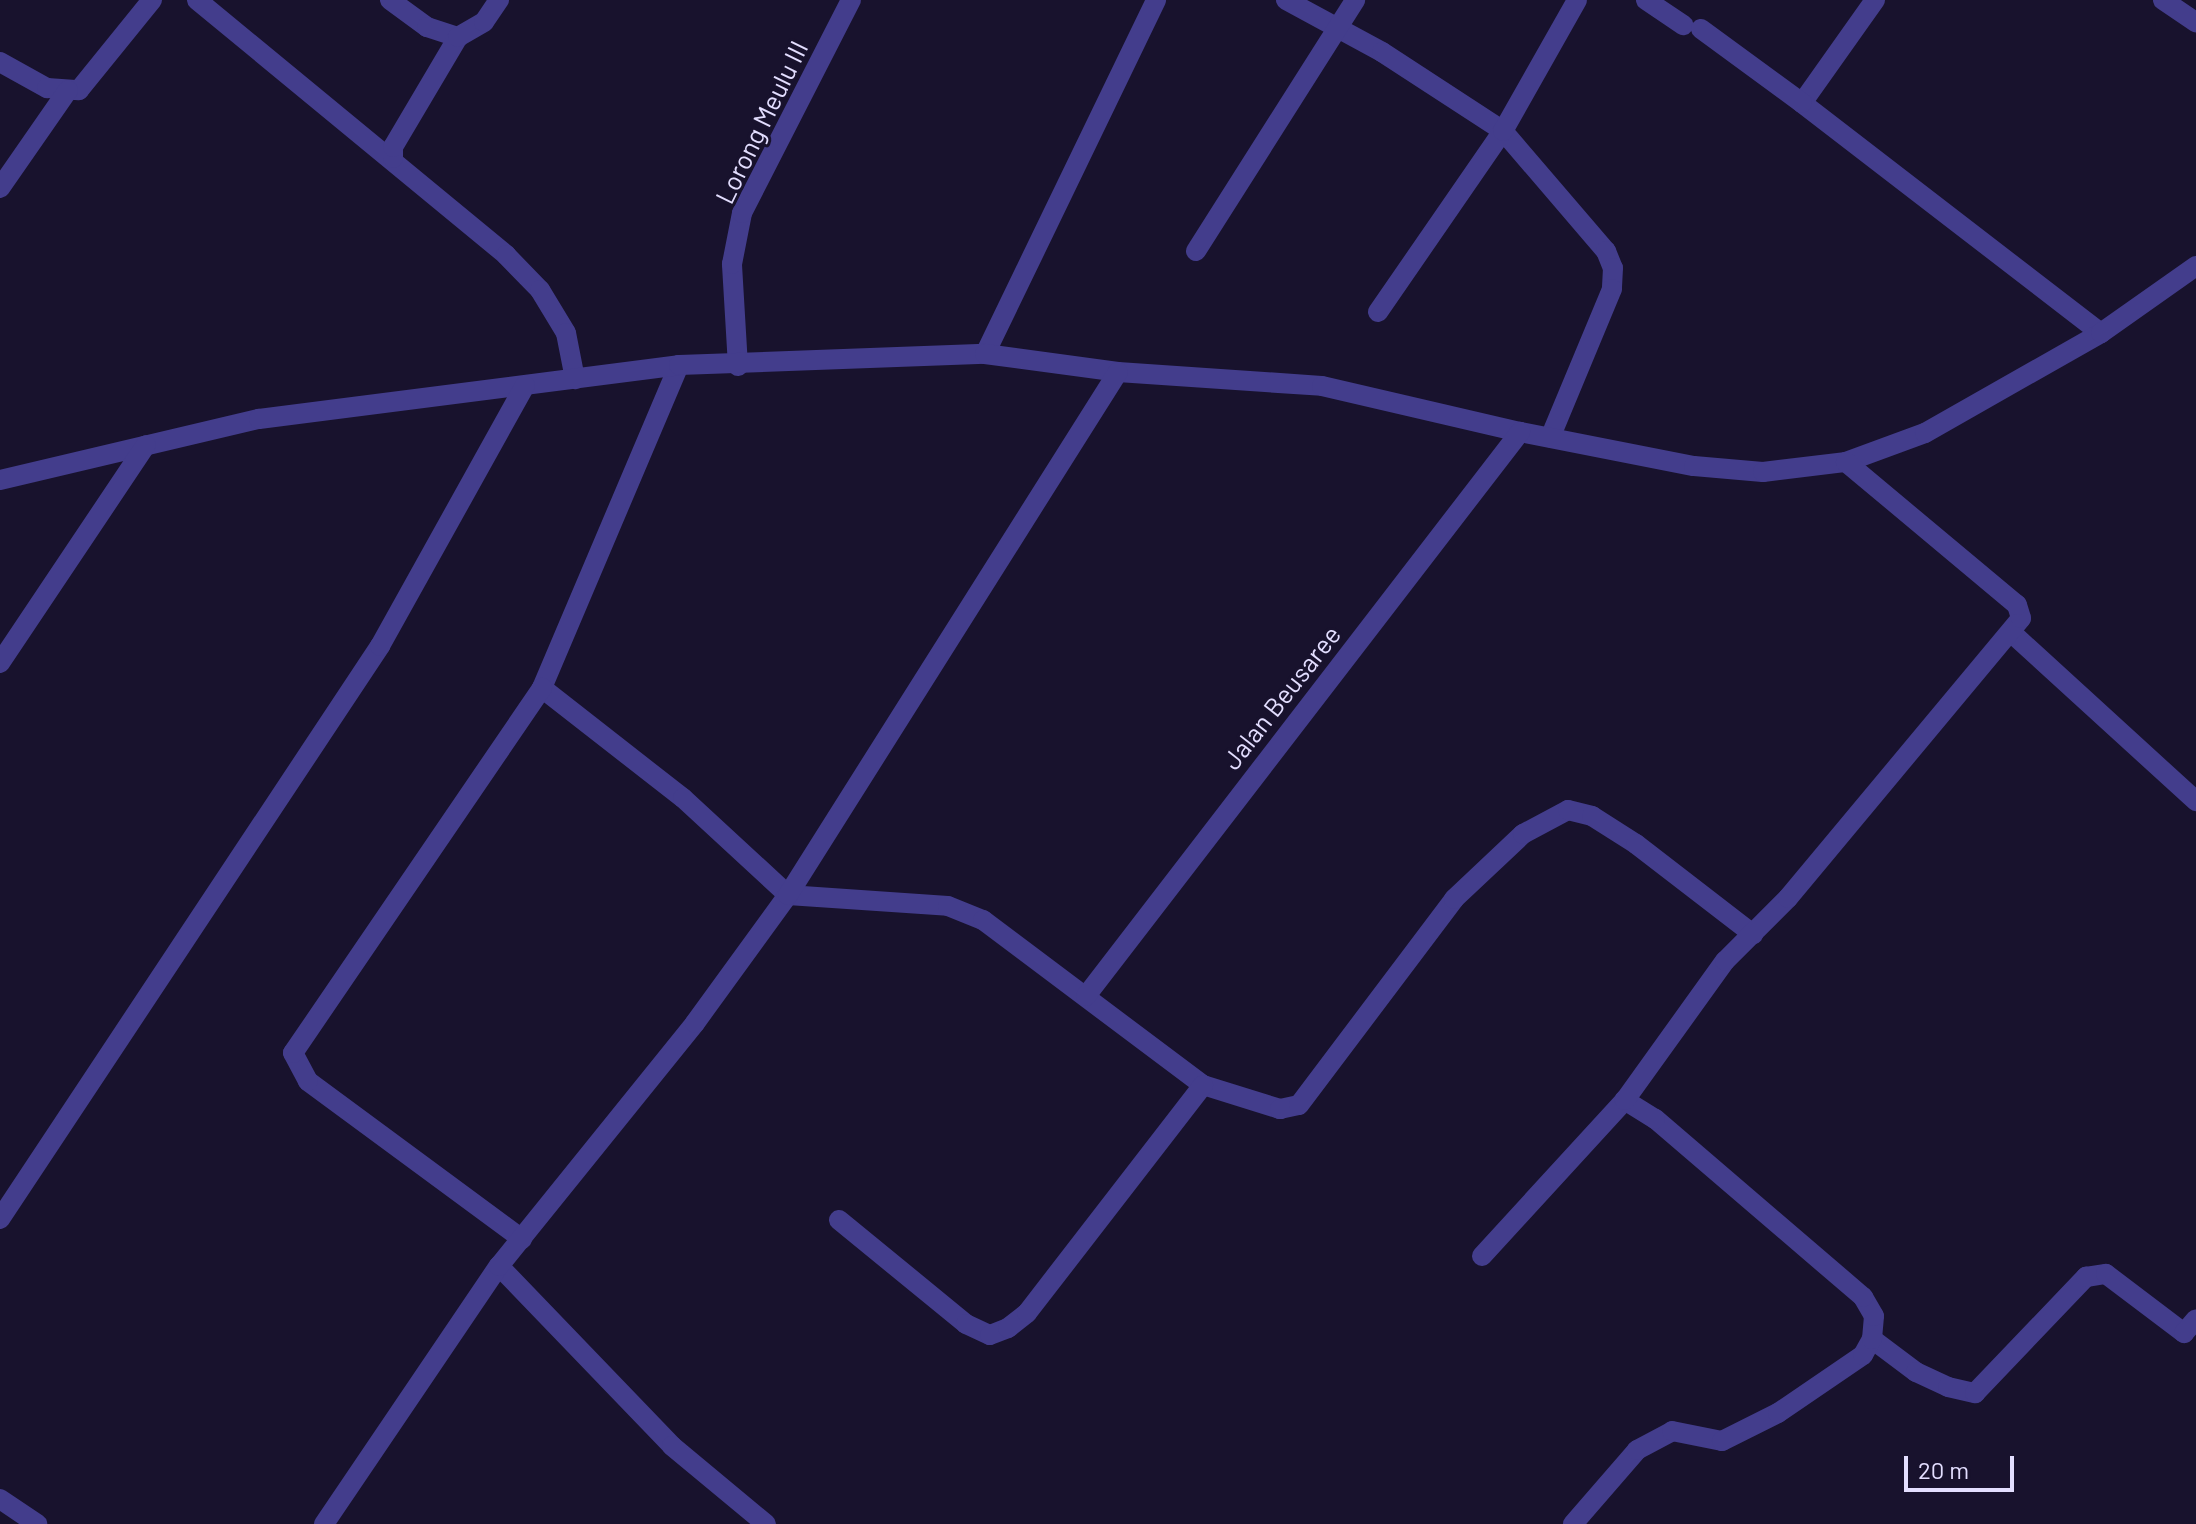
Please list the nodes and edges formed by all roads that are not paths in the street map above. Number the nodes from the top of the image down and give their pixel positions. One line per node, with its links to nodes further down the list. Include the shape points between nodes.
1 (152, 0): 17 (street, via 90,82)
2 (197, 0): 20 (street)
3 (390, 0): 15 (street, via 427,27)
4 (499, 0): 15 (street, via 484,22)
5 (851, 0): 28 (street, Lorong Meulu III, via 742,213 732,264)
6 (1156, 0): 26 (street)
7 (1286, 0): 14 (street)
8 (1355, 0): 14 (street)
9 (1577, 0): 19 (street)
10 (1646, 0): 18 (street)
11 (1875, 0): 18 (street)
12 (2163, 0): 13 (street)
13 (2196, 22)
14 (1339, 28): 19 (street); 22 (street)
15 (458, 37): 20 (street, via 393,147)
16 (0, 62): 17 (street, via 47,88)
17 (68, 90): 21 (street)
18 (1802, 103): 25 (street)
19 (1503, 131): 24 (street); 33 (street, via 1606,251 1613,268 1612,289)
20 (393, 158): 30 (street, via 540,290 566,333)
21 (0, 188)
22 (1196, 251)
23 (2196, 266): 25 (street)
24 (1378, 312)
25 (2101, 333): 35 (street, via 1925,433)
26 (985, 354): 28 (street); 29 (street)
27 (679, 365): 28 (street); 30 (street); 39 (street)
28 (738, 366)
29 (1118, 372): 32 (street, via 1322,386); 41 (street)
30 (575, 379): 31 (street)
31 (525, 386): 34 (street, via 259,419); 46 (street, via 380,646)
32 (1520, 432): 33 (street); 43 (street, Jalan Beusaree)
33 (1550, 438): 35 (street, via 1694,466 1763,472)
34 (146, 445): 36 (street); 38 (street)
35 (1846, 462): 37 (street, via 2017,605 2021,618)
36 (0, 480)
37 (2013, 634): 40 (street); 42 (street)
38 (0, 663)
39 (542, 688): 41 (street, via 683,798); 48 (street, via 293,1053 308,1081)
40 (2196, 801)
41 (788, 895): 43 (street, via 948,906 983,920); 48 (street, via 695,1023)
42 (1753, 934): 44 (street, via 1636,844 1592,816 1568,810 1523,834 1454,899 1299,1105 1280,1109); 45 (street, via 1697,994)
43 (1086, 996): 44 (street)
44 (1203, 1085): 47 (street, via 1027,1313 990,1335 966,1324)
45 (1625, 1100): 49 (street); 52 (street, via 1655,1119 1863,1297 1874,1316)
46 (0, 1219)
47 (839, 1220)
48 (522, 1239): 50 (street)
49 (1482, 1256)
50 (499, 1266): 54 (street, via 672,1446); 56 (street)
51 (2196, 1319): 52 (street, via 2184,1333 2106,1274 2086,1277 1975,1393 1916,1372)
52 (1872, 1339): 57 (street, via 1863,1355 1778,1413 1722,1441 1672,1431 1637,1450)
53 (0, 1499): 55 (street)
54 (756, 1521)
55 (37, 1524)
56 (324, 1524)
57 (1573, 1524)

